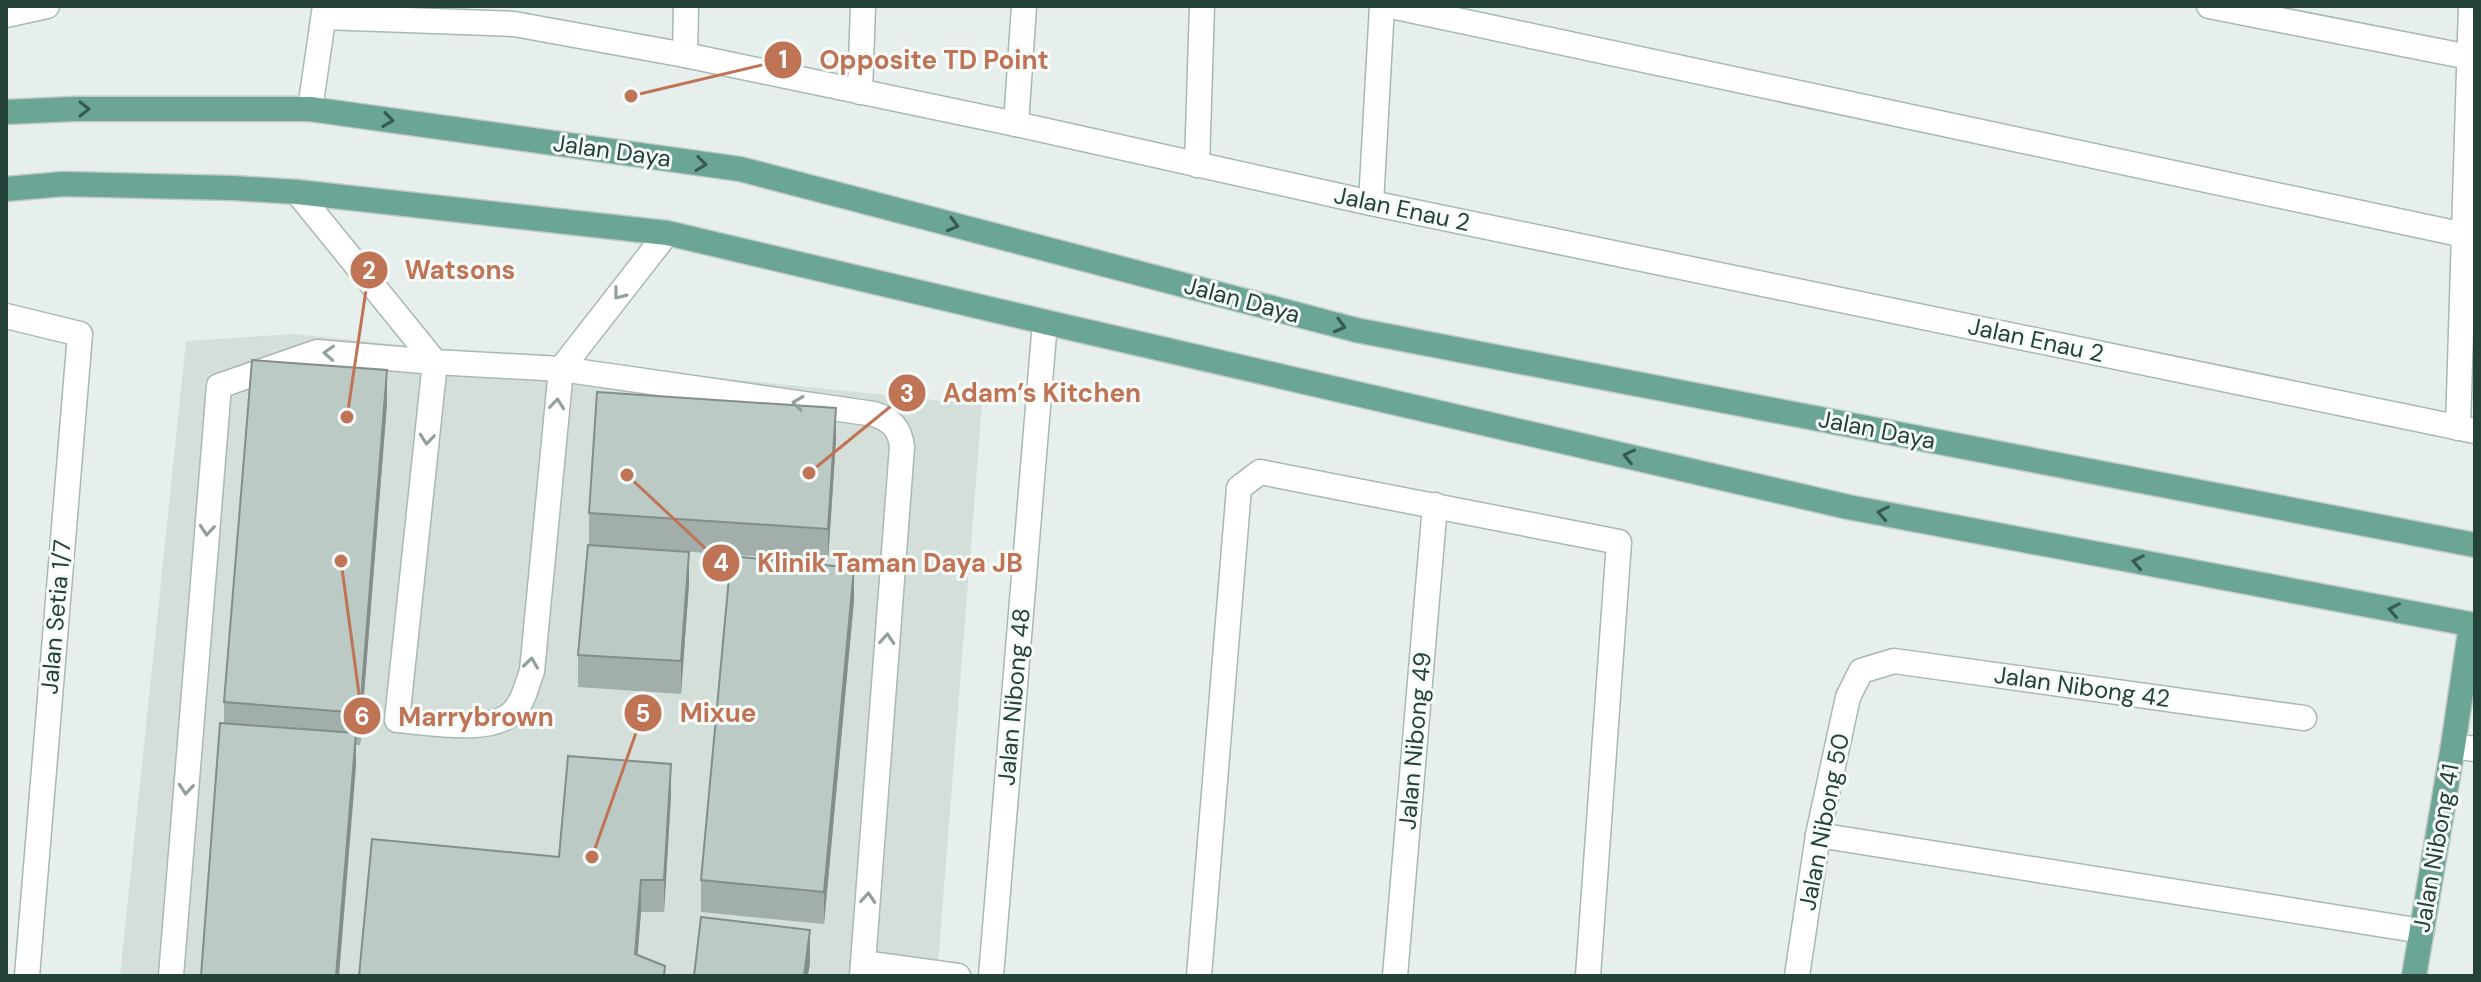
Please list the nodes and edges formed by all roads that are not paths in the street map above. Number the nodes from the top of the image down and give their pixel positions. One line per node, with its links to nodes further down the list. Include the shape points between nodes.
1 (47, 6): 11 (street)
2 (686, 6): 13 (street)
3 (863, 6): 15 (street)
4 (1024, 6): 18 (street)
5 (1202, 6): 19 (street)
6 (1382, 6): 22 (street)
7 (1391, 6): 24 (street)
8 (2209, 6): 14 (street)
9 (2471, 6): 14 (street)
10 (325, 12): 12 (street, Jalan Enau 2); 16 (street)
11 (6, 15)
12 (515, 15): 13 (street, Jalan Enau 2)
13 (685, 55): 15 (street, Jalan Enau 2)
14 (2469, 57): 24 (street)
15 (860, 92): 18 (street, Jalan Enau 2)
16 (310, 109): 17 (main road, Jalan Daya, one-way to 16); 31 (main road, Jalan Daya, one-way to 31, via 740,169 1356,330)
17 (6, 112)
18 (1016, 124): 19 (street, Jalan Enau 2)
19 (1197, 165): 22 (street, Jalan Enau 2)
20 (6, 189): 21 (main road, via 63,184)
21 (297, 192): 23 (main road); 27 (street)
22 (1371, 203): 29 (street, Jalan Enau 2)
23 (667, 233): 26 (main road); 28 (street, one-way to 28)
24 (2464, 235): 29 (street)
25 (6, 316): 39 (street, Jalan Setia 1/7, via 80,334)
26 (1045, 322): 32 (main road, one-way to 26, via 1848,507); 42 (street, Jalan Nibong 48)
27 (435, 362): 28 (street); 28 (street, one-way to 28, via 397,720 456,724 503,721 516,710 532,671); 40 (street, one-way to 40, via 317,352 219,386)
28 (561, 369): 38 (street, one-way to 28, via 900,435 894,425 874,414)
29 (2466, 429)
30 (1435, 505): 43 (street, via 1260,472 1239,488); 44 (street, Jalan Nibong 49); 45 (street, via 1619,542)
31 (2475, 545)
32 (2473, 625): 35 (main road, Jalan Nibong 41)
33 (1861, 671): 34 (street, Jalan Nibong 42, via 1894,661); 36 (street, Jalan Nibong 50, via 1848,697)
34 (2304, 718)
35 (2464, 747): 37 (main road, Jalan Nibong 41)
36 (1818, 835): 37 (street); 46 (street, Jalan Nibong 50)
37 (2422, 931): 47 (main road, Jalan Nibong 41)
38 (863, 970): 41 (street)
39 (20, 972)
40 (171, 976)
41 (958, 976)
42 (991, 976)
43 (1199, 976)
44 (1395, 976)
45 (1588, 976)
46 (1797, 976)
47 (2414, 976)

